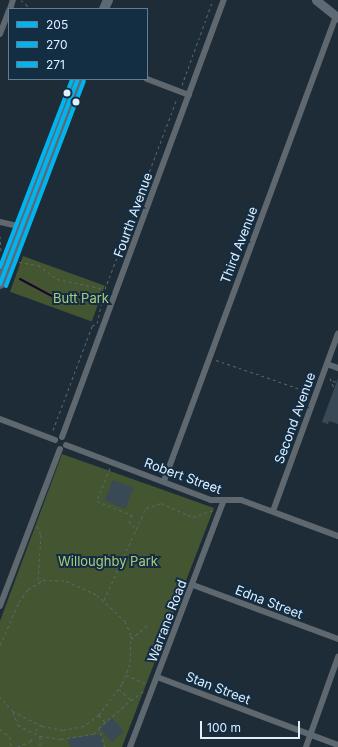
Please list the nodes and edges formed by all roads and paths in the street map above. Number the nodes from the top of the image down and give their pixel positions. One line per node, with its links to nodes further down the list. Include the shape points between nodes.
1 (21, 0): 5 (path)
2 (213, 0): 11 (path)
3 (224, 0): 12 (street, Fourth Avenue)
4 (316, 0): 7 (main road)
5 (30, 8)
6 (8, 13): 8 (street)
7 (337, 18): 21 (street, Third Avenue)
8 (0, 34)
9 (78, 80): 14 (main road)
10 (148, 80): 11 (street)
11 (180, 91): 12 (street); 19 (path)
12 (189, 95): 31 (street, Fourth Avenue)
13 (0, 222): 14 (street)
14 (22, 227): 18 (main road)
15 (0, 236): 16 (path)
16 (0, 251)
17 (20, 262): 19 (path, via 38,265 57,279)
18 (0, 284)
19 (105, 289): 30 (path, via 99,317 92,326)
20 (338, 333): 22 (street, Second Avenue)
21 (209, 358): 28 (path); 36 (street, Third Avenue)
22 (327, 364): 23 (street); 39 (street, Second Avenue)
23 (338, 368)
24 (330, 378): 25 (path)
25 (333, 381): 26 (path); 27 (path)
26 (338, 382)
27 (334, 388)
28 (306, 391)
29 (0, 419): 32 (street)
30 (53, 430)
31 (62, 437): 32 (street); 33 (street)
32 (55, 440): 34 (street)
33 (66, 445): 34 (street); 35 (street, Robert Street)
34 (60, 449): 40 (street)
35 (112, 462): 36 (street, Robert Street); 41 (path, via 97,502 132,516 129,521)
36 (164, 481): 37 (street, Robert Street)
37 (222, 502): 39 (street, Robert Street, via 241,500); 44 (street, Warrane Road)
38 (214, 510): 41 (path, via 193,517 161,503 151,504 140,514)
39 (273, 511): 42 (street, Robert Street)
40 (32, 521): 43 (path, via 41,535); 46 (street)
41 (134, 527): 45 (path)
42 (338, 536)
43 (38, 581): 45 (path, via 66,581); 50 (path, via 19,602)
44 (193, 585): 48 (street, Edna Street); 53 (street, Warrane Road)
45 (103, 600): 49 (path, via 125,621)
46 (0, 606)
47 (149, 624): 49 (path)
48 (338, 639)
49 (131, 640): 52 (path)
50 (0, 645)
51 (338, 657): 65 (street)
52 (125, 675): 54 (path); 56 (path, via 149,684 147,690)
53 (157, 677): 65 (street, Stan Street); 72 (street, Warrane Road)
54 (118, 689): 56 (path); 58 (path)
55 (0, 697): 57 (path)
56 (131, 700): 59 (path)
57 (13, 711): 60 (path); 64 (path, via 18,725)
58 (99, 715): 59 (path); 60 (path, via 77,728 63,730)
59 (105, 722): 61 (path)
60 (38, 725): 63 (path)
61 (99, 728): 66 (path, via 94,734 61,739); 71 (path)
62 (0, 729): 68 (path, via 10,737)
63 (36, 731)
64 (33, 734): 66 (path); 69 (path, via 31,741)
65 (310, 734): 67 (street, Stan Street); 73 (street)
66 (40, 736): 70 (path)
67 (338, 745)
68 (11, 747)
69 (17, 747)
70 (40, 747)
71 (105, 747)
72 (130, 747)
73 (306, 747)

